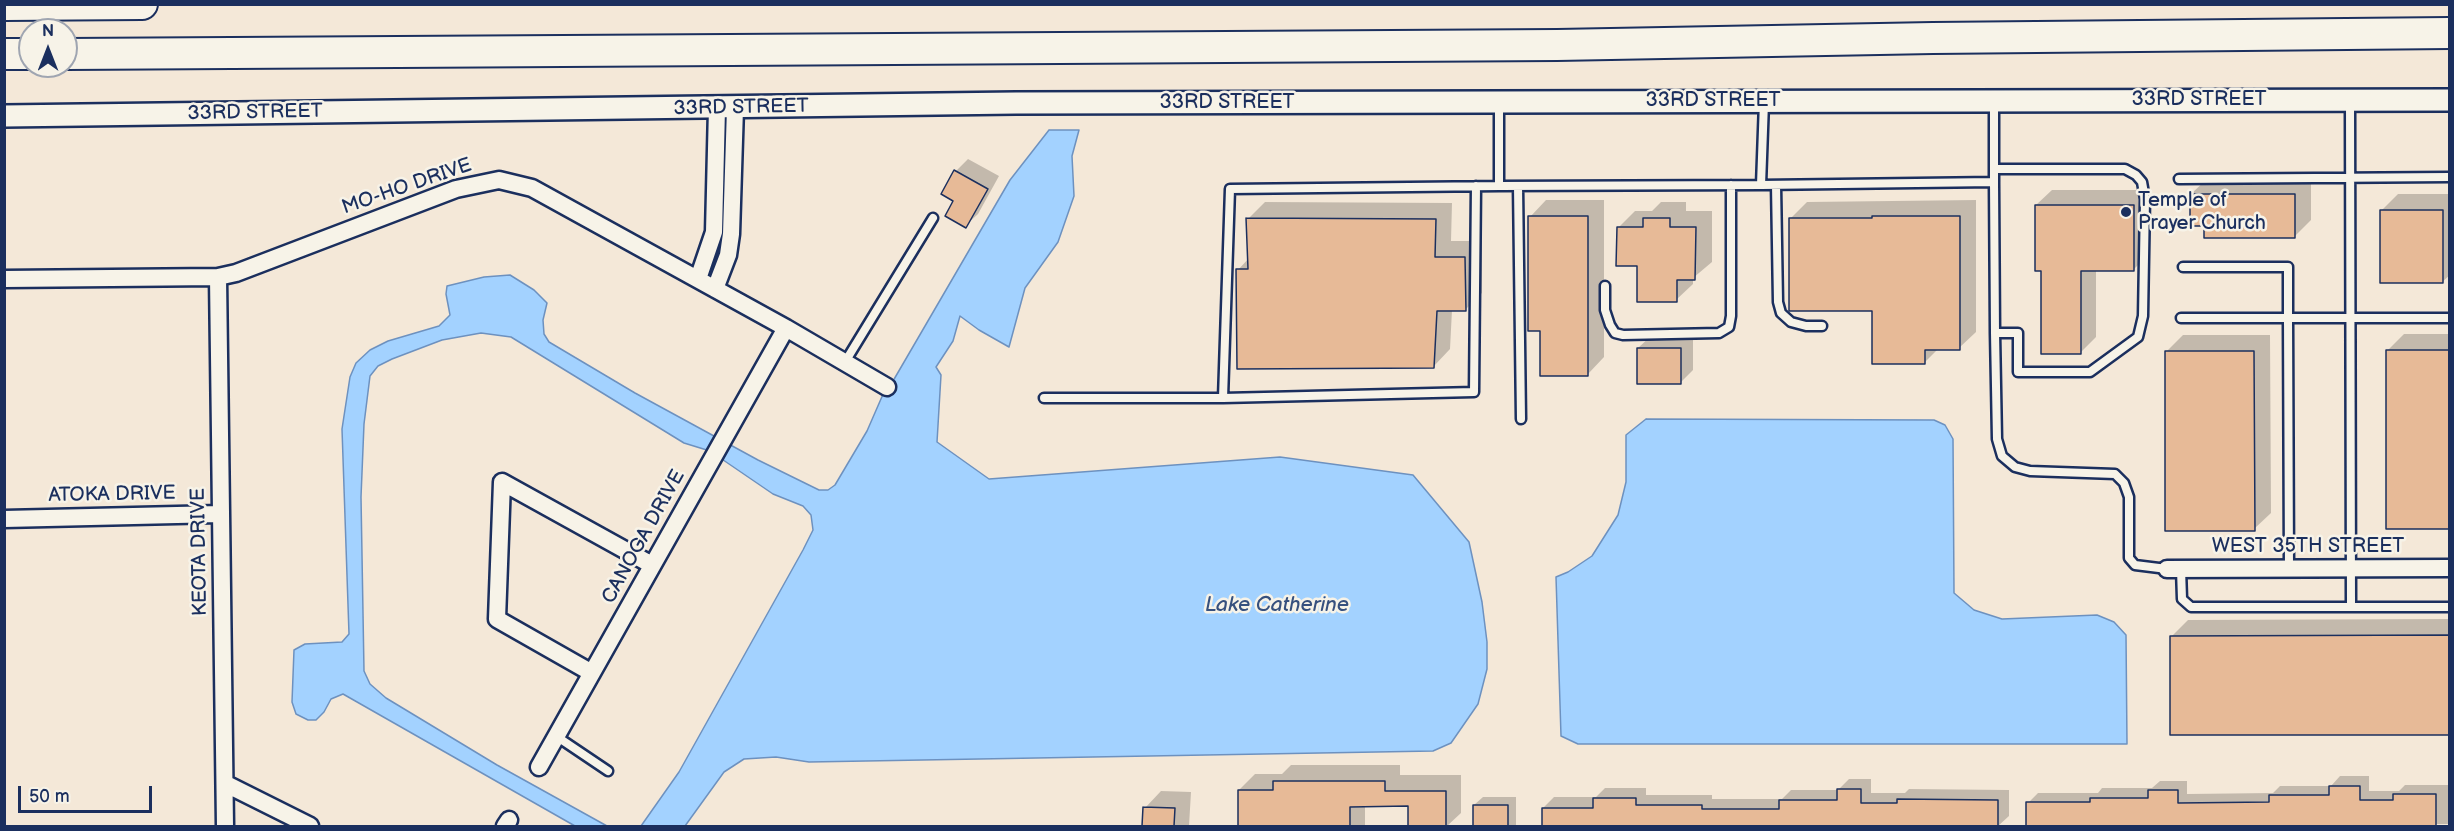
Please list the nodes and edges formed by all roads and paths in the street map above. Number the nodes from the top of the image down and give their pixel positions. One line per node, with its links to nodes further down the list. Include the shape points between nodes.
1 (142, 4): 2 (highway)
2 (4, 5)
3 (2450, 33): 4 (highway, via 1557,45)
4 (78, 54)
5 (2450, 99): 6 (street, 33RD STREET)
6 (2350, 100): 8 (street, 33RD STREET); 13 (lane)
7 (1764, 101): 8 (street, 33RD STREET); 9 (street, 33RD STREET); 18 (lane)
8 (1994, 101): 12 (lane)
9 (1499, 102): 10 (street, 33RD STREET); 21 (lane)
10 (726, 108): 11 (street, 33RD STREET); 27 (street, via 714,232); 29 (street, via 731,234)
11 (4, 116)
12 (1995, 169): 16 (lane); 36 (lane, via 2125,170 2142,182 2145,199 2143,316 2138,337 2090,372 2018,372 2018,333)
13 (2351, 177): 14 (lane); 15 (lane); 33 (lane)
14 (2450, 177)
15 (2179, 179)
16 (1995, 182): 19 (lane); 36 (lane)
17 (1731, 185): 18 (lane); 22 (lane); 28 (lane, via 1729,327 1719,333 1615,333 1605,310)
18 (1761, 185): 19 (lane)
19 (1776, 185): 34 (lane, via 1781,314 1806,326)
20 (1476, 186): 21 (lane); 40 (lane, via 1230,189); 40 (lane, via 1474,392)
21 (1498, 186): 22 (lane)
22 (1518, 186): 41 (lane)
23 (933, 218): 37 (lane)
24 (2183, 267): 31 (lane, via 2288,267)
25 (218, 277): 26 (street, MO-HO DRIVE); 27 (street, MO-HO DRIVE, via 456,189 499,180 532,188); 42 (street, KEOTA DRIVE)
26 (4, 279)
27 (698, 279): 29 (street, MO-HO DRIVE)
28 (1605, 286)
29 (715, 289): 35 (street, MO-HO DRIVE)
30 (2181, 318): 31 (lane)
31 (2288, 318): 33 (lane); 45 (lane)
32 (2450, 318): 33 (lane)
33 (2351, 319): 46 (lane)
34 (1822, 326)
35 (786, 328): 37 (street, MO-HO DRIVE); 44 (street, CANOGA DRIVE)
36 (1995, 333): 48 (lane, via 1997,439 2002,456 2015,467 2030,471 2115,474 2124,483 2128,497 2128,558 2135,565)
37 (845, 363): 38 (street, MO-HO DRIVE)
38 (887, 387)
39 (1044, 398): 40 (lane)
40 (1223, 398)
41 (1521, 419)
42 (220, 514): 43 (street, ATOKA DRIVE); 55 (street, KEOTA DRIVE)
43 (4, 519)
44 (652, 565): 51 (street, CANOGA DRIVE); 51 (street, via 502,482 497,619)
45 (2289, 568): 46 (street, WEST 35TH STREET); 48 (street, WEST 35TH STREET)
46 (2351, 568): 47 (street, WEST 35TH STREET); 49 (lane)
47 (2450, 568)
48 (2174, 569): 49 (lane, via 2182,598 2191,607)
49 (2351, 607): 50 (lane)
50 (2450, 607)
51 (592, 673): 52 (street, CANOGA DRIVE)
52 (556, 736): 53 (street, CANOGA DRIVE); 54 (lane)
53 (539, 767)
54 (608, 771)
55 (226, 784): 56 (street, KEOTA DRIVE); 57 (street)
56 (225, 826)
57 (310, 826)

